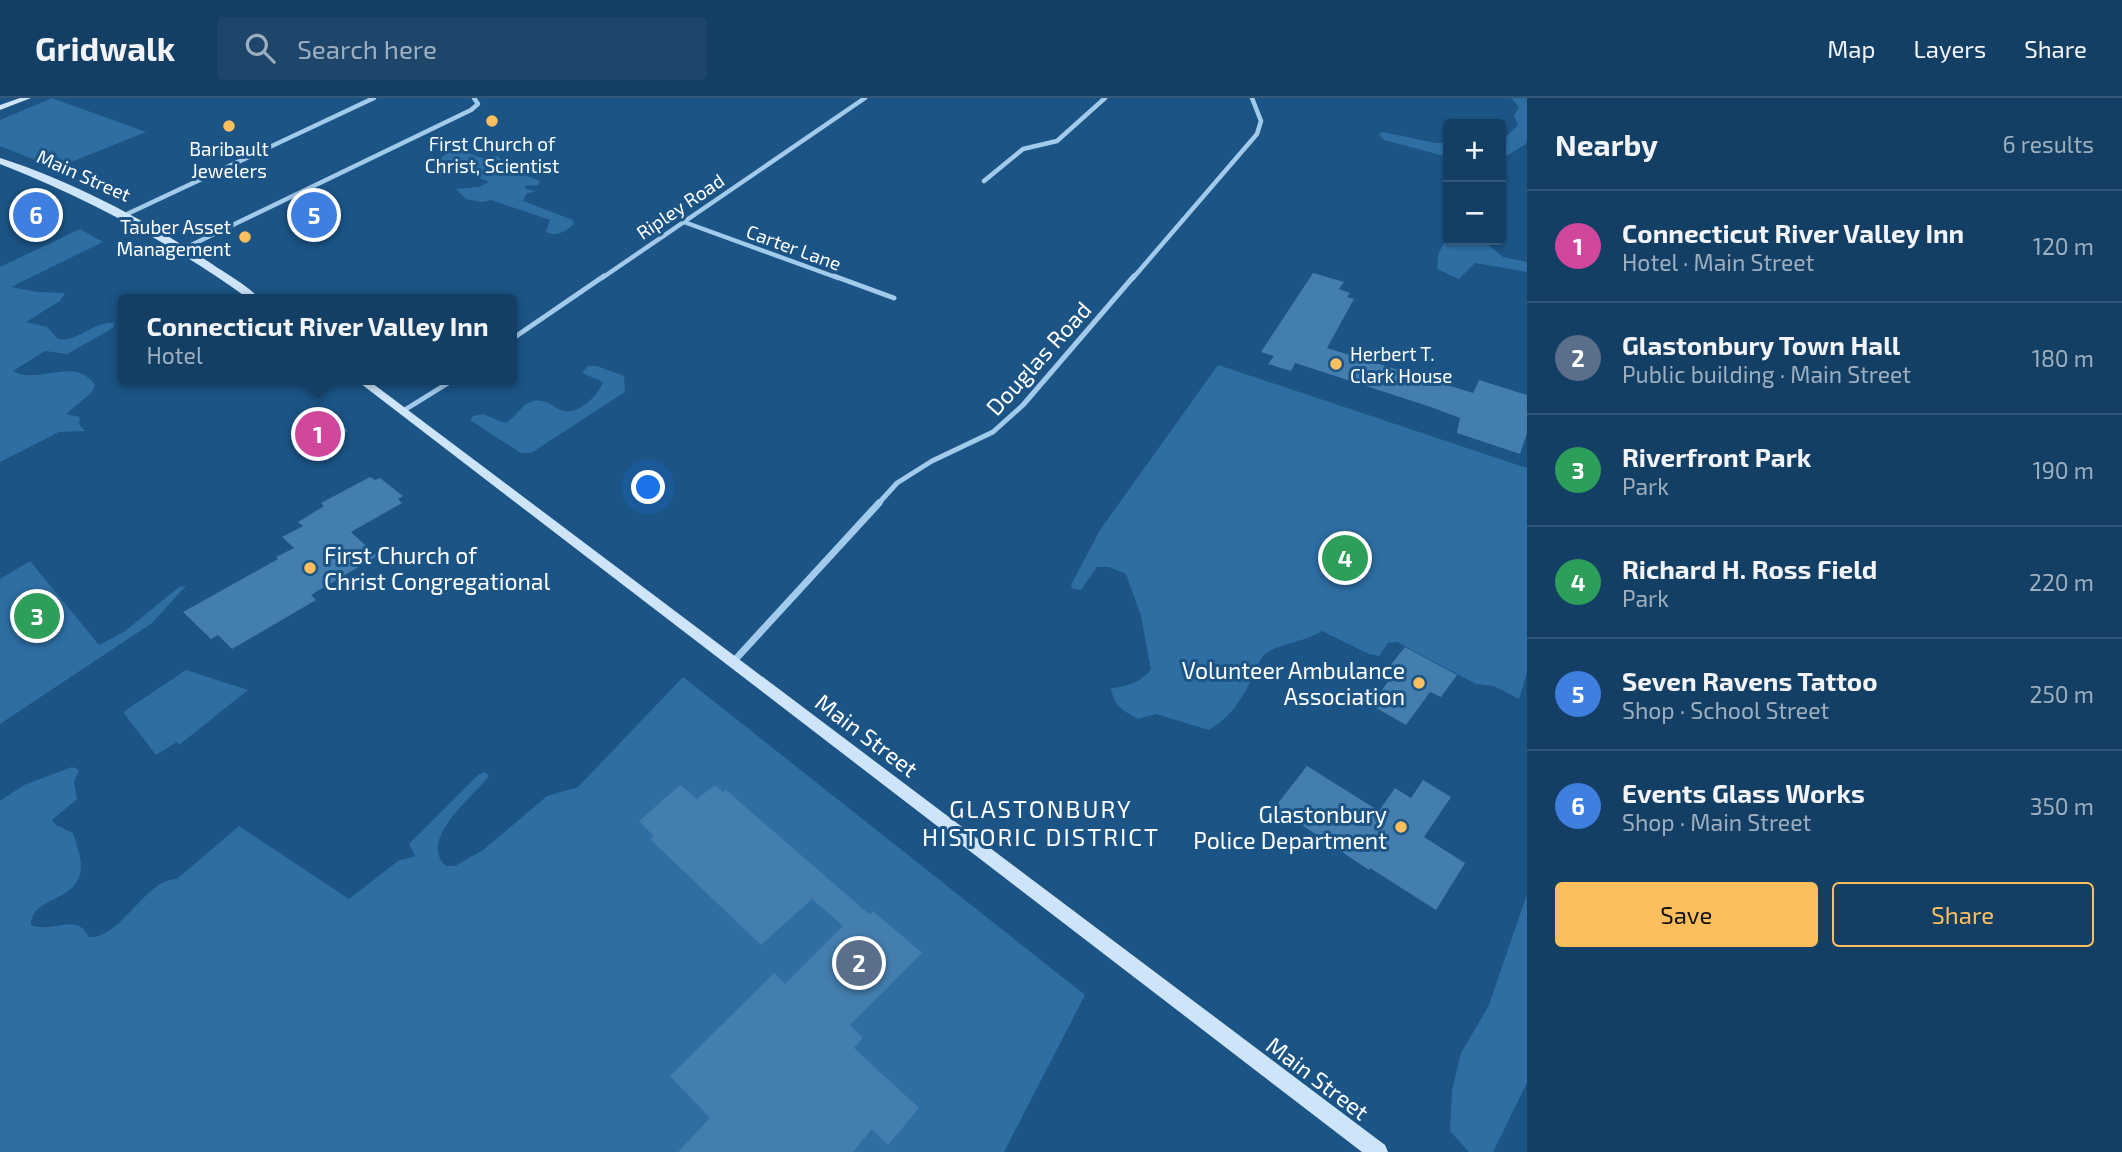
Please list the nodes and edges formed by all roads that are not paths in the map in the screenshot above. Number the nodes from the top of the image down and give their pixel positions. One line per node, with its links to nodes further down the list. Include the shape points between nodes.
1 (27, 98): 7 (main road)
2 (374, 98): 10 (street)
3 (474, 98): 12 (street, via 478,104 471,110)
4 (866, 98): 11 (street, Ripley Road)
5 (1105, 98): 9 (street, via 1057,141 1023,149)
6 (1252, 98): 19 (street, Douglas Road, via 1261,121 1257,134 1023,405 993,432 897,483)
7 (0, 108)
8 (0, 161): 10 (main road, Main Street)
9 (984, 181)
10 (125, 215): 12 (main road, Main Street)
11 (684, 222): 14 (street, Carter Lane); 15 (street, Ripley Road)
12 (183, 249): 13 (main road, Main Street)
13 (248, 294)
14 (894, 298)
15 (517, 337)
16 (368, 385): 18 (main road, Main Street)
17 (445, 385): 18 (street)
18 (403, 411): 19 (main road, Main Street)
19 (733, 662): 20 (main road, Main Street)
20 (1378, 1152)

